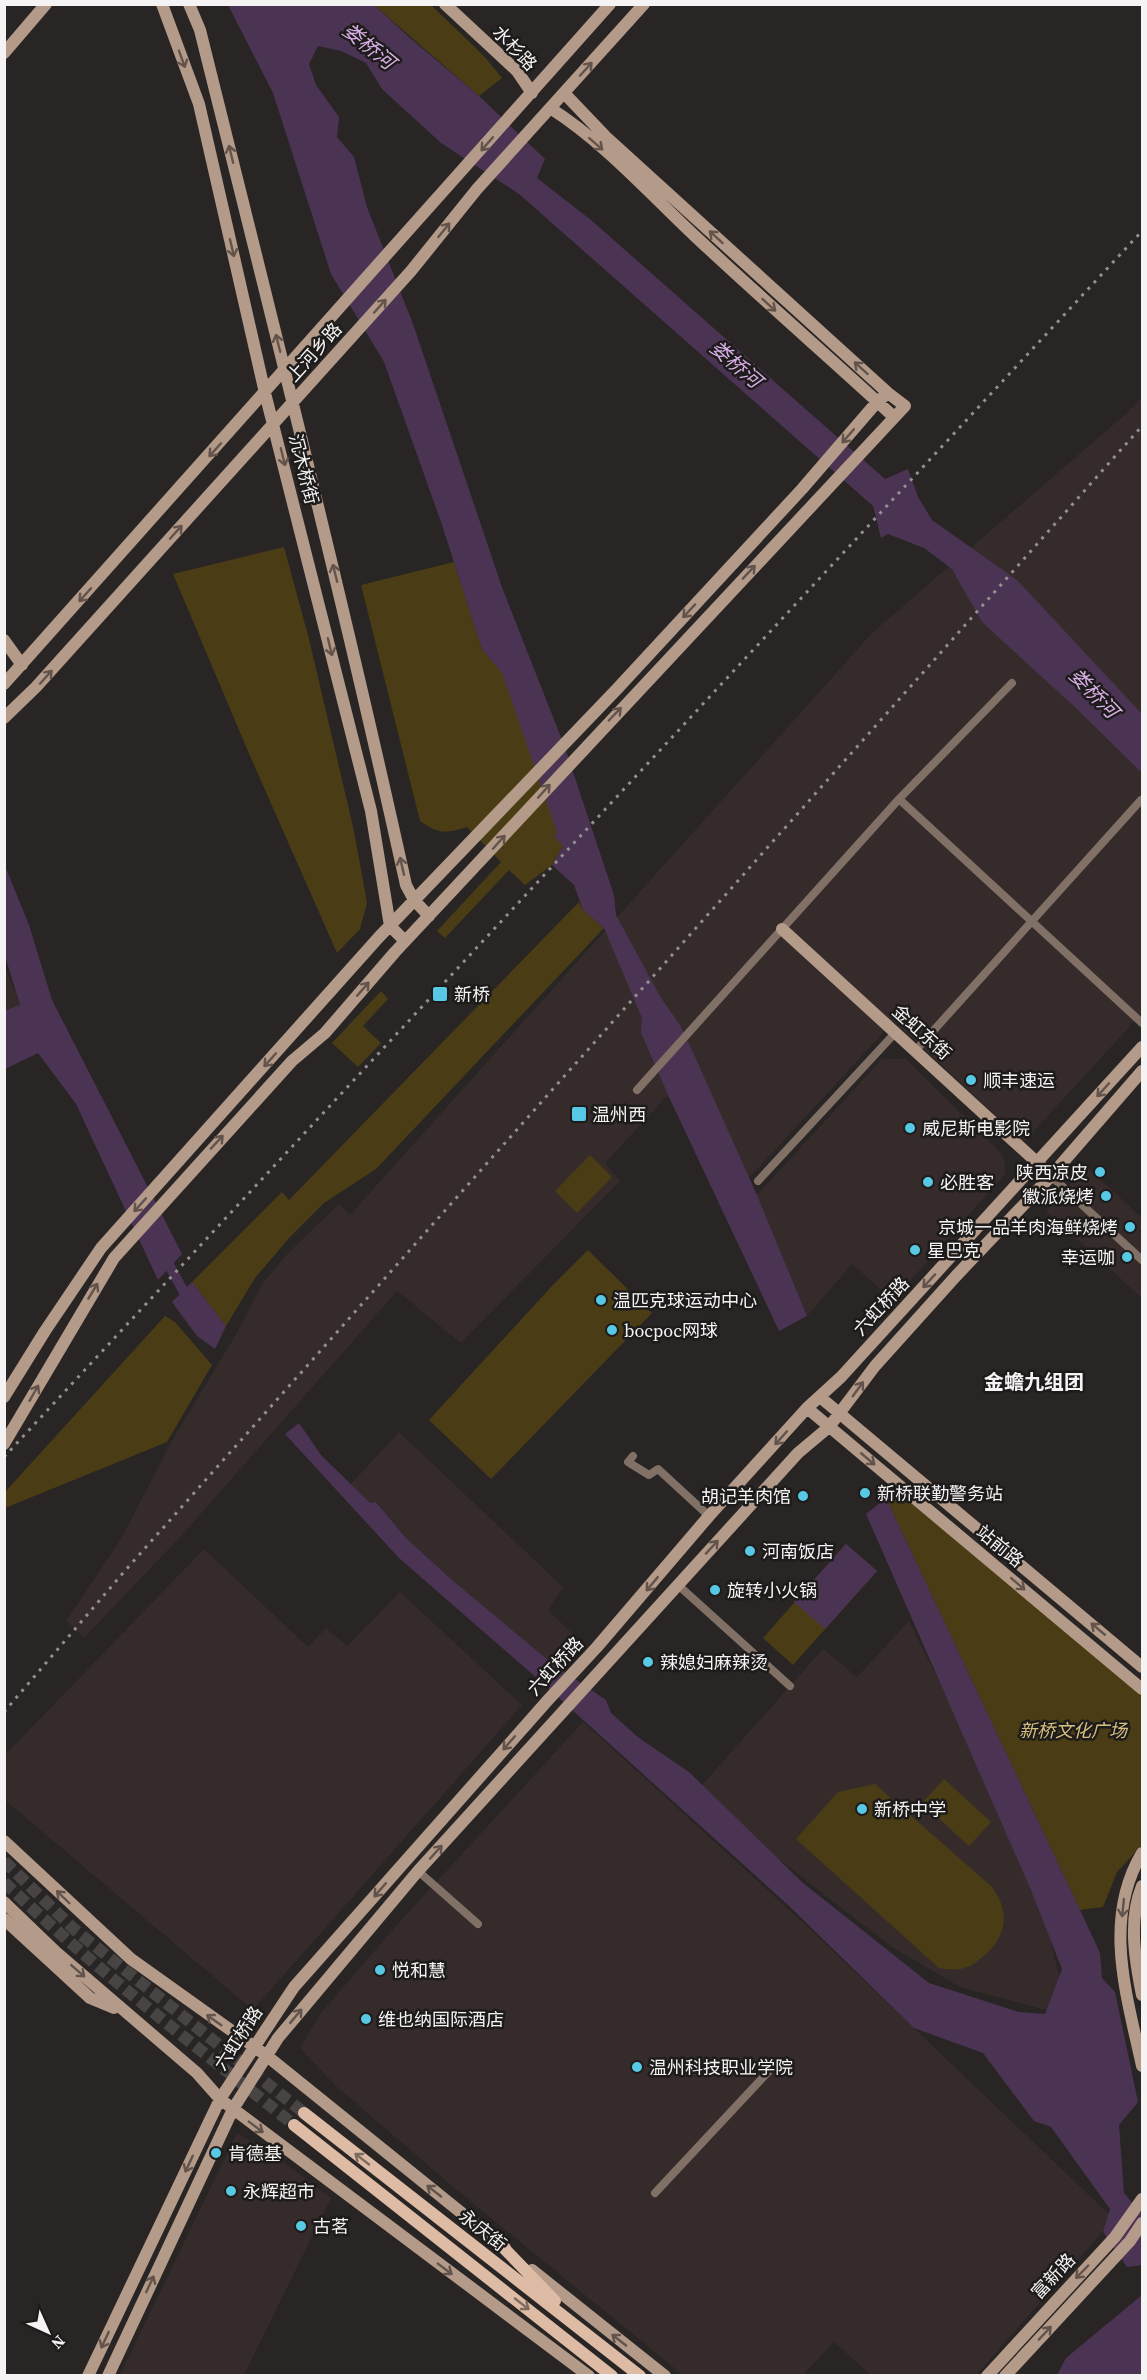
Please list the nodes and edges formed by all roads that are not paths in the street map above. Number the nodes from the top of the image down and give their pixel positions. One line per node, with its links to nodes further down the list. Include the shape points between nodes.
1 (46, 4): 7 (street)
2 (162, 4): 12 (street, 沉木桥街, one-way to 12, via 199,104)
3 (189, 4): 11 (street, 沉木桥街, one-way to 3, via 200,30)
4 (445, 4): 8 (street, 水杉路, via 517,72)
5 (610, 4): 8 (street, 上河乡路)
6 (644, 4): 9 (street, 上河乡路, one-way to 6)
7 (4, 53)
8 (532, 93): 11 (street, 上河乡路, one-way to 11)
9 (564, 93): 10 (street, 上河乡路); 13 (street, one-way to 9, via 606,137)
10 (550, 108): 14 (street, one-way to 14, via 603,150); 15 (street, 上河乡路, one-way to 10, via 411,272 477,189)
11 (285, 371): 12 (street, 上河乡路); 15 (street, 沉木桥街)
12 (265, 393): 17 (street, 沉木桥街); 19 (street, 上河乡路, one-way to 19)
13 (888, 393): 14 (street); 16 (street, via 905,406)
14 (877, 402): 16 (street); 25 (street, one-way to 25, via 625,681)
15 (292, 403): 17 (street, 上河乡路); 25 (street, 沉木桥街, one-way to 15, via 406,885)
16 (894, 417): 26 (street, one-way to 16)
17 (274, 423): 22 (street, 上河乡路, one-way to 17); 28 (street, 沉木桥街, one-way to 28, via 371,811)
18 (4, 640): 19 (street)
19 (22, 665): 21 (street, 上河乡路)
20 (1012, 683): 23 (street)
21 (4, 684)
22 (4, 718)
23 (899, 799): 27 (street); 29 (street)
24 (1141, 800): 27 (street)
25 (414, 900): 26 (street, 沉木桥街); 28 (street)
26 (429, 916): 30 (street)
27 (1032, 921): 31 (street); 34 (street)
28 (390, 926): 30 (street); 41 (street, one-way to 41, via 101,1248)
29 (782, 929): 32 (street, 金虹东街); 36 (street)
30 (405, 941): 46 (street, one-way to 30, via 114,1258 292,1061 325,1033)
31 (1143, 1023)
32 (896, 1032): 34 (street, 金虹东街); 39 (street)
33 (1143, 1047): 37 (street, 六虹桥路, one-way to 37)
34 (916, 1050): 37 (street, 金虹东街)
35 (1143, 1071): 38 (street, 六虹桥路)
36 (637, 1090)
37 (1037, 1163): 38 (street, 金虹东街); 42 (street, 六虹桥路, one-way to 42)
38 (1051, 1176): 40 (street, 金虹东街); 44 (street, 六虹桥路, one-way to 38, via 875,1366)
39 (758, 1181)
40 (1143, 1260)
41 (4, 1397)
42 (820, 1397): 43 (street, 六虹桥路); 44 (street, 站前路)
43 (807, 1408): 45 (street, 站前路); 48 (street, 六虹桥路, one-way to 48)
44 (840, 1414): 45 (street, 六虹桥路); 50 (street, 站前路, one-way to 44)
45 (829, 1427): 49 (street, 六虹桥路, one-way to 45, via 798,1453); 52 (street, 站前路, one-way to 52)
46 (4, 1444)
47 (633, 1456): 48 (street, via 628,1462 649,1475 658,1469)
48 (709, 1516): 62 (street, 六虹桥路, one-way to 62, via 294,1987)
49 (678, 1584): 51 (street); 55 (street, 六虹桥路, one-way to 49)
50 (1143, 1667)
51 (789, 1686)
52 (1143, 1689)
53 (4, 1841): 62 (street, one-way to 53, via 131,1959)
54 (1143, 1853): 64 (street, one-way to 64, via 1123,1900 1119,1945)
55 (418, 1871): 59 (street); 63 (street, 六虹桥路, one-way to 55)
56 (1143, 1886): 60 (street, via 1133,1928)
57 (4, 1902): 61 (street, one-way to 61)
58 (4, 1919): 61 (street, via 90,1998)
59 (478, 1924)
60 (1143, 1995)
61 (126, 2014): 66 (street, via 197,2073)
62 (253, 2046): 63 (street); 66 (street, 六虹桥路)
63 (267, 2056): 67 (street, 六虹桥路); 73 (street, one-way to 63)
64 (1143, 2066)
65 (768, 2072): 70 (street)
66 (220, 2099): 67 (street); 75 (street, 六虹桥路, one-way to 75)
67 (232, 2109): 76 (street, 六虹桥路, one-way to 67); 77 (street, one-way to 77)
68 (304, 2113): 74 (main road, 永庆街, one-way to 68)
69 (294, 2125): 78 (main road, 永庆街, one-way to 78)
70 (655, 2193)
71 (1142, 2201): 81 (street, 富新路, one-way to 81, via 1122,2229)
72 (1143, 2223): 82 (street, 富新路, one-way to 72)
73 (498, 2242): 74 (main road); 80 (street, one-way to 73)
74 (585, 2332): 79 (main road, 永庆街)
75 (88, 2376)
76 (108, 2376)
77 (589, 2376)
78 (612, 2376)
79 (640, 2376)
80 (665, 2376)
81 (987, 2376)
82 (1005, 2376)

